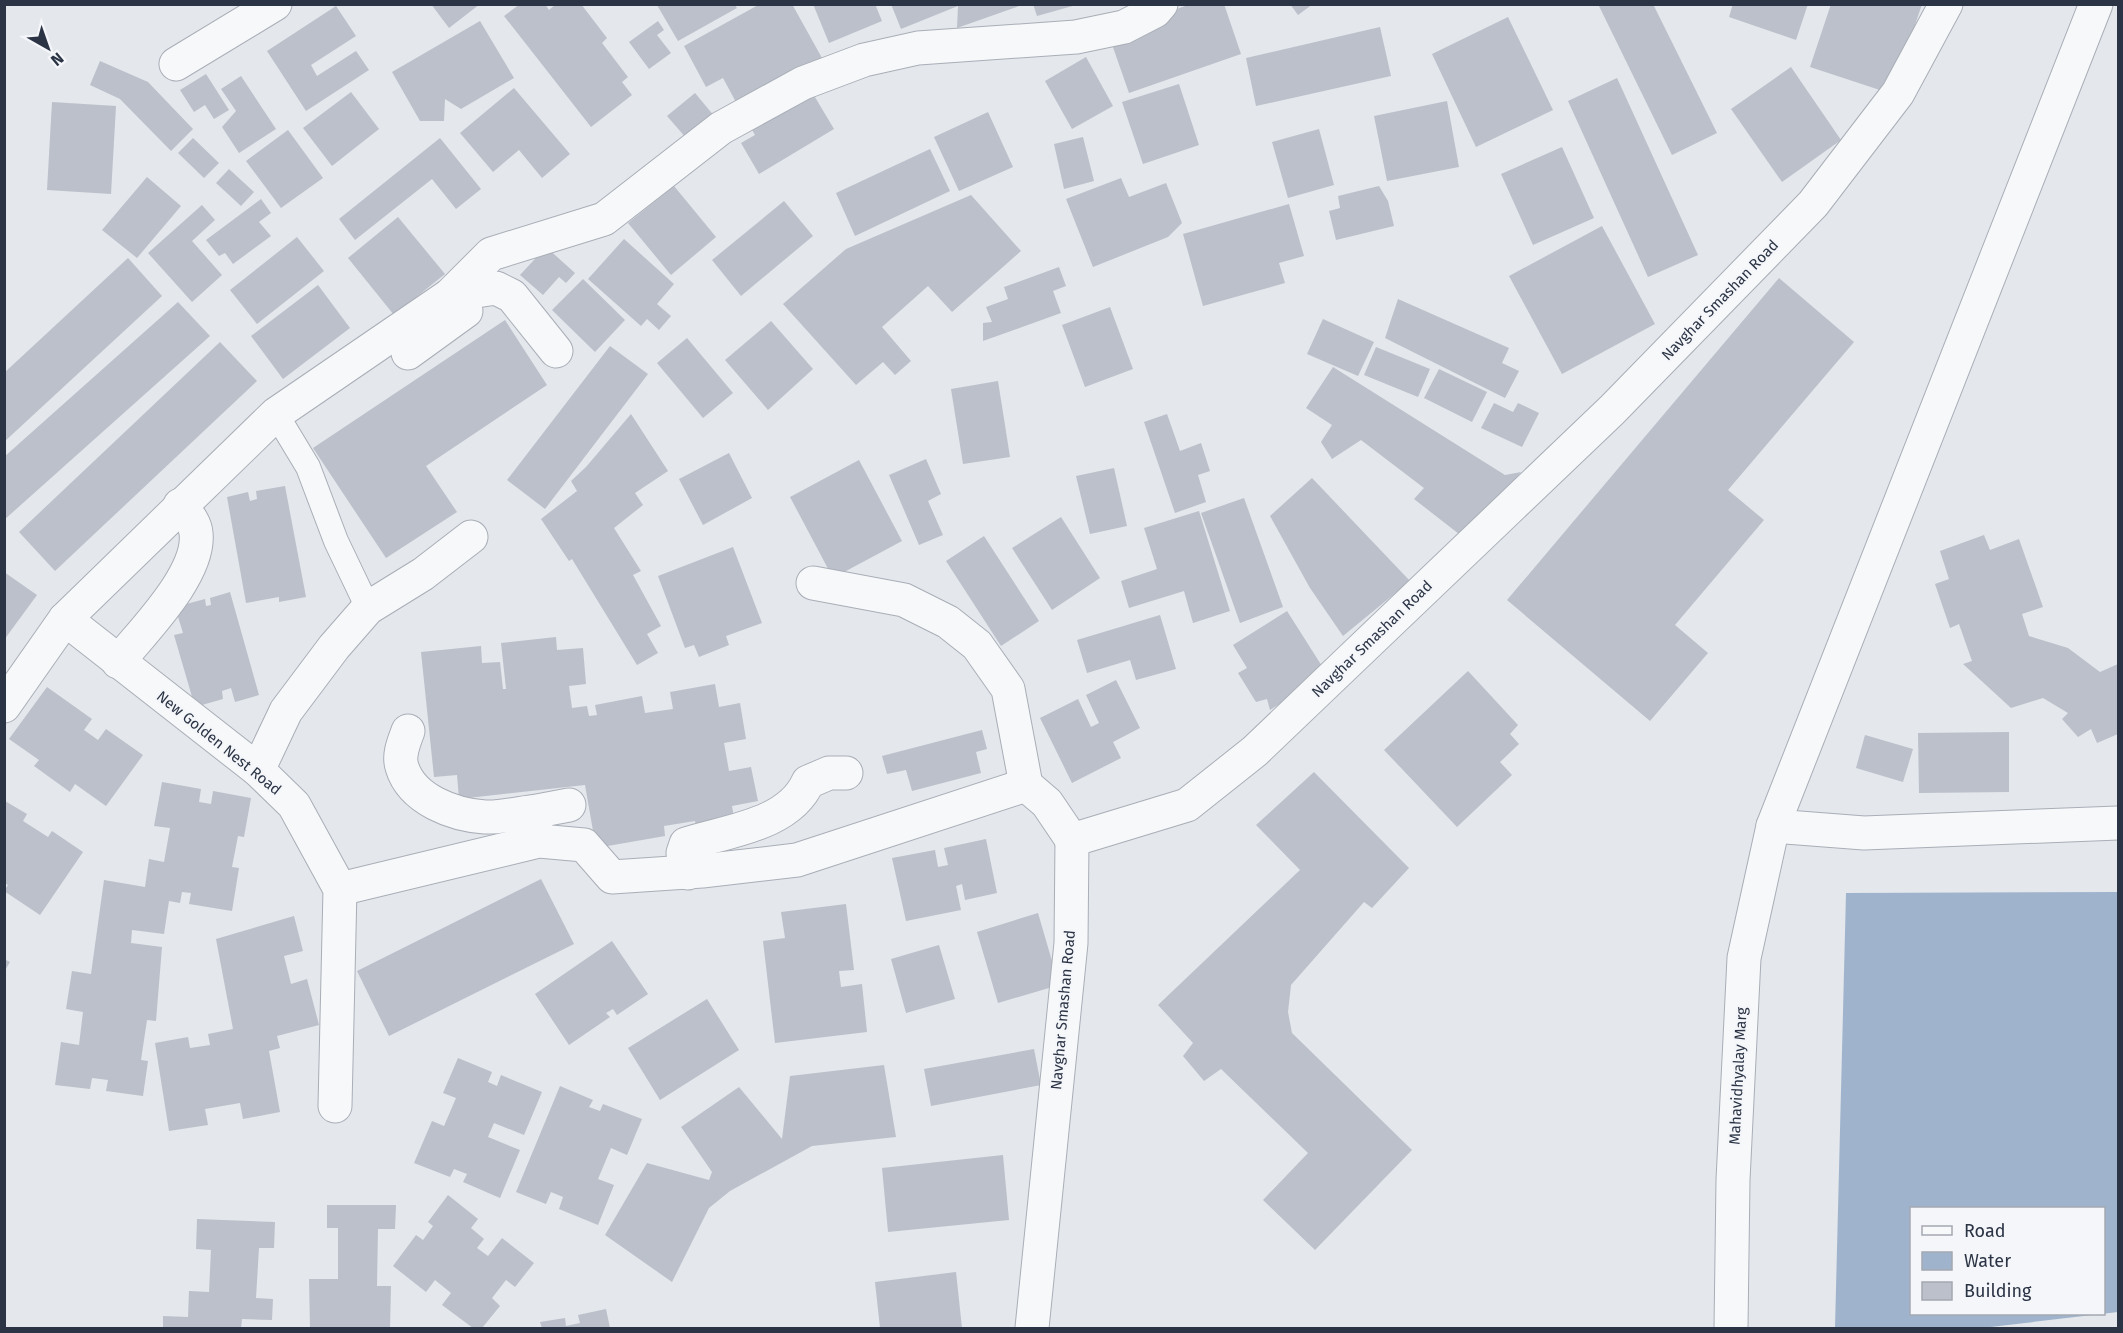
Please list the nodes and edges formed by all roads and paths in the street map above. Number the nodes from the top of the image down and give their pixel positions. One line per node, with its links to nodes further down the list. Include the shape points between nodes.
1 (275, 4): 5 (street)
2 (1161, 4): 7 (street, via 1124,27 1076,37 918,48 864,60 803,83 721,128 603,219 491,254)
3 (1946, 4): 26 (street, Navghar Smashan Road, via 1898,93 1813,204 1595,426 1255,751 1187,805)
4 (2096, 4): 25 (street, Mahavidhyalay Marg)
5 (176, 64)
6 (496, 288): 7 (street); 8 (street, via 524,308); 9 (street)
7 (450, 295): 10 (street)
8 (556, 351)
9 (408, 353)
10 (276, 414): 11 (street); 14 (lane, via 308,467 336,541)
11 (180, 505): 15 (street); 16 (street, via 193,522 194,555 171,596)
12 (471, 537): 14 (street)
13 (813, 583): 21 (street, via 904,600 948,622 978,645 1008,689)
14 (368, 608): 19 (street, via 286,711)
15 (65, 619): 16 (street, New Golden Nest Road); 17 (street)
16 (118, 662): 19 (street, New Golden Nest Road)
17 (4, 706)
18 (408, 731): 24 (street, via 401,750 402,767 421,797 453,809)
19 (258, 770): 28 (street, New Golden Nest Road, via 294,806)
20 (846, 773): 27 (street, via 829,773 808,782 788,809 768,819 686,844 683,853)
21 (1026, 785): 26 (street, via 1047,803); 27 (street, via 797,860)
22 (569, 805): 24 (street)
23 (2118, 823): 25 (street, via 1864,833)
24 (535, 826): 27 (street, via 584,845 612,877); 28 (street)
25 (1773, 826): 31 (street, Mahavidhyalay Marg, via 1744,958 1733,1180)
26 (1072, 840): 30 (street, Navghar Smashan Road, via 1071,943)
27 (688, 873)
28 (340, 889): 29 (street)
29 (335, 1106)
30 (1032, 1329)
31 (1731, 1329)

